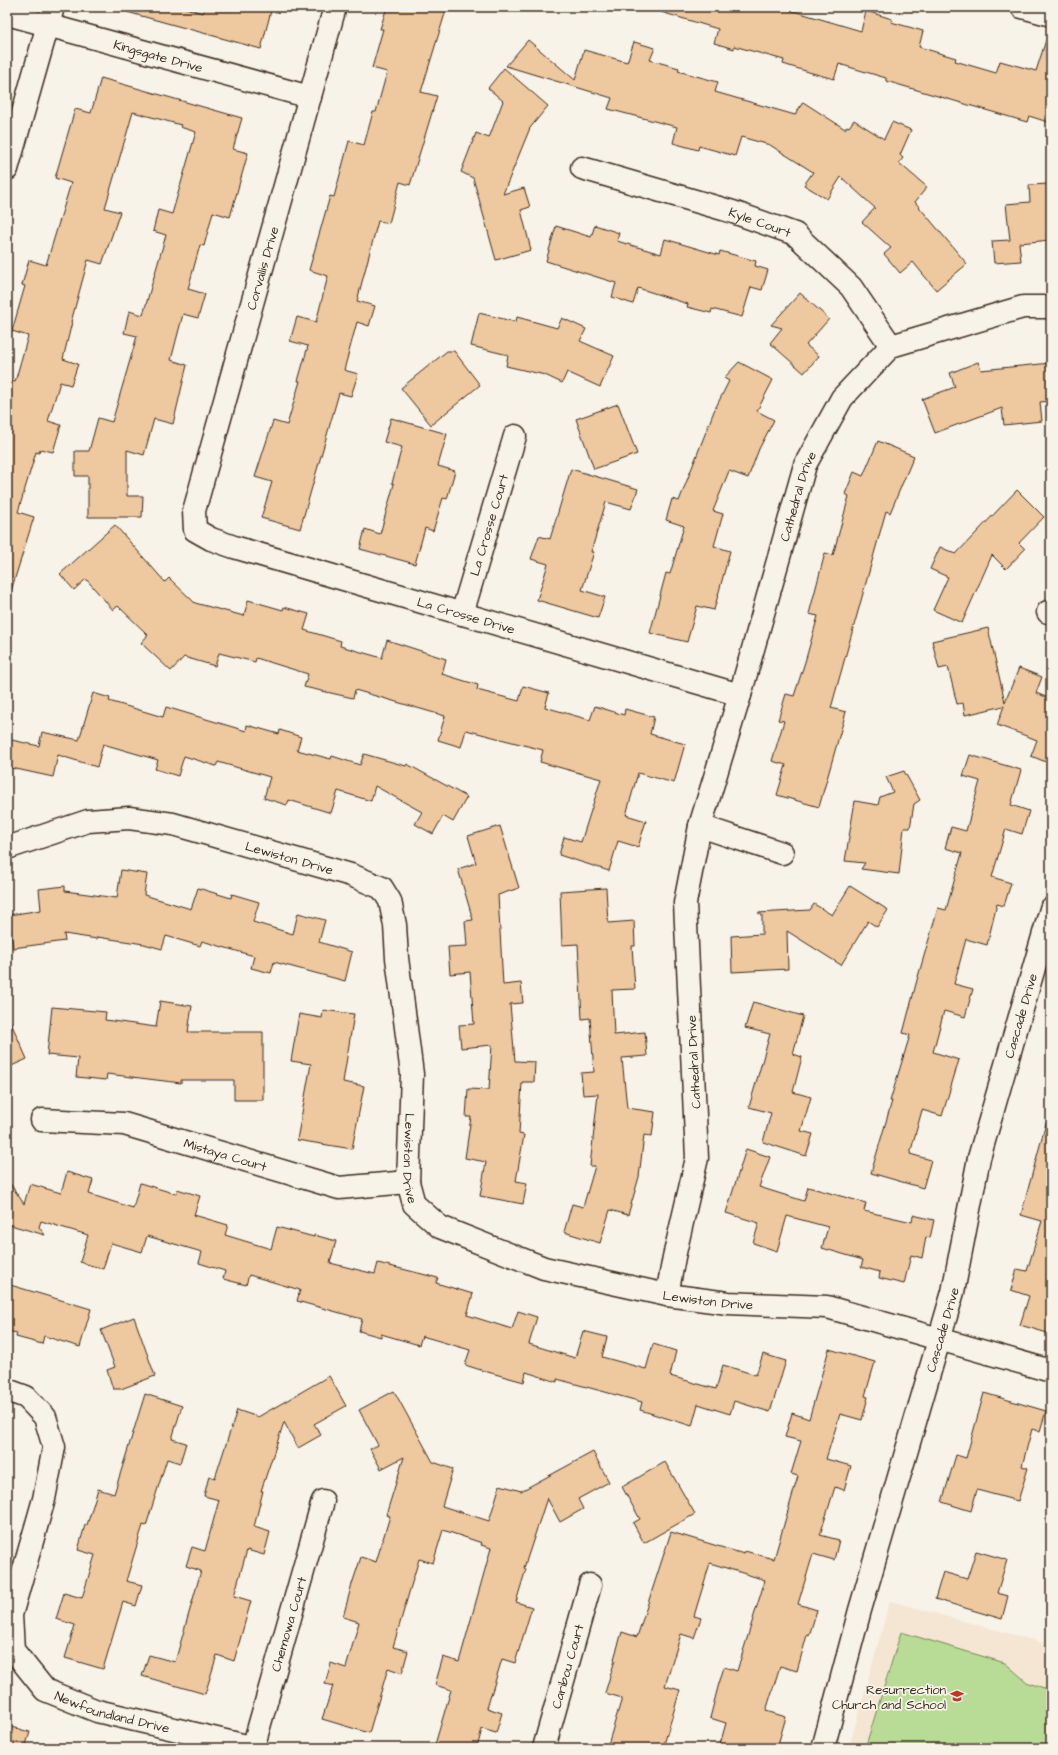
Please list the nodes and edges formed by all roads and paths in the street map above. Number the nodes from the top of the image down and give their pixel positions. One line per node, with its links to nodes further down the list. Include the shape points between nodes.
1 (335, 7): 6 (street, Corvallis Drive)
2 (1022, 7): 4 (street)
3 (7, 14): 5 (street, Kingsgate Drive)
4 (1051, 15)
5 (51, 16): 6 (street, Kingsgate Drive); 8 (street)
6 (310, 97): 12 (street, Corvallis Drive, via 194,511)
7 (582, 168): 10 (street, Kyle Court, via 733,212 795,234 851,287)
8 (7, 169)
9 (1051, 307): 10 (street, via 1023,307)
10 (891, 346): 14 (street, Cathedral Drive, via 842,398 805,466)
11 (516, 436): 13 (street, La Crosse Court)
12 (195, 530): 13 (street, La Crosse Drive, via 234,547)
13 (462, 614): 14 (street, La Crosse Drive)
14 (740, 695): 15 (street, Cathedral Drive)
15 (700, 826): 17 (street); 21 (street, Cathedral Drive, via 685,903 697,1158)
16 (7, 848): 20 (street, Lewiston Drive, via 88,821 129,818 173,824 351,875 382,888 390,901 395,925 412,1074)
17 (782, 853)
18 (1049, 920): 22 (street, Cascade Drive, via 979,1158 953,1292)
19 (42, 1120): 20 (street, Mistaya Court, via 124,1124 340,1188)
20 (408, 1182): 21 (street, Lewiston Drive, via 414,1204 440,1227 544,1268)
21 (667, 1296): 22 (street, Lewiston Drive, via 728,1303 827,1307)
22 (939, 1339): 23 (street, Lewiston Drive); 30 (street, Cascade Drive)
23 (1051, 1371)
24 (7, 1390): 27 (street, Newfoundland Drive, via 26,1397 46,1417 54,1447 44,1500 11,1615)
25 (323, 1501): 28 (street, Chemowa Court)
26 (590, 1586): 29 (street, Caribou Court)
27 (10, 1650): 28 (street, Newfoundland Drive, via 45,1690 97,1711)
28 (254, 1748)
29 (544, 1748)
30 (822, 1748)

